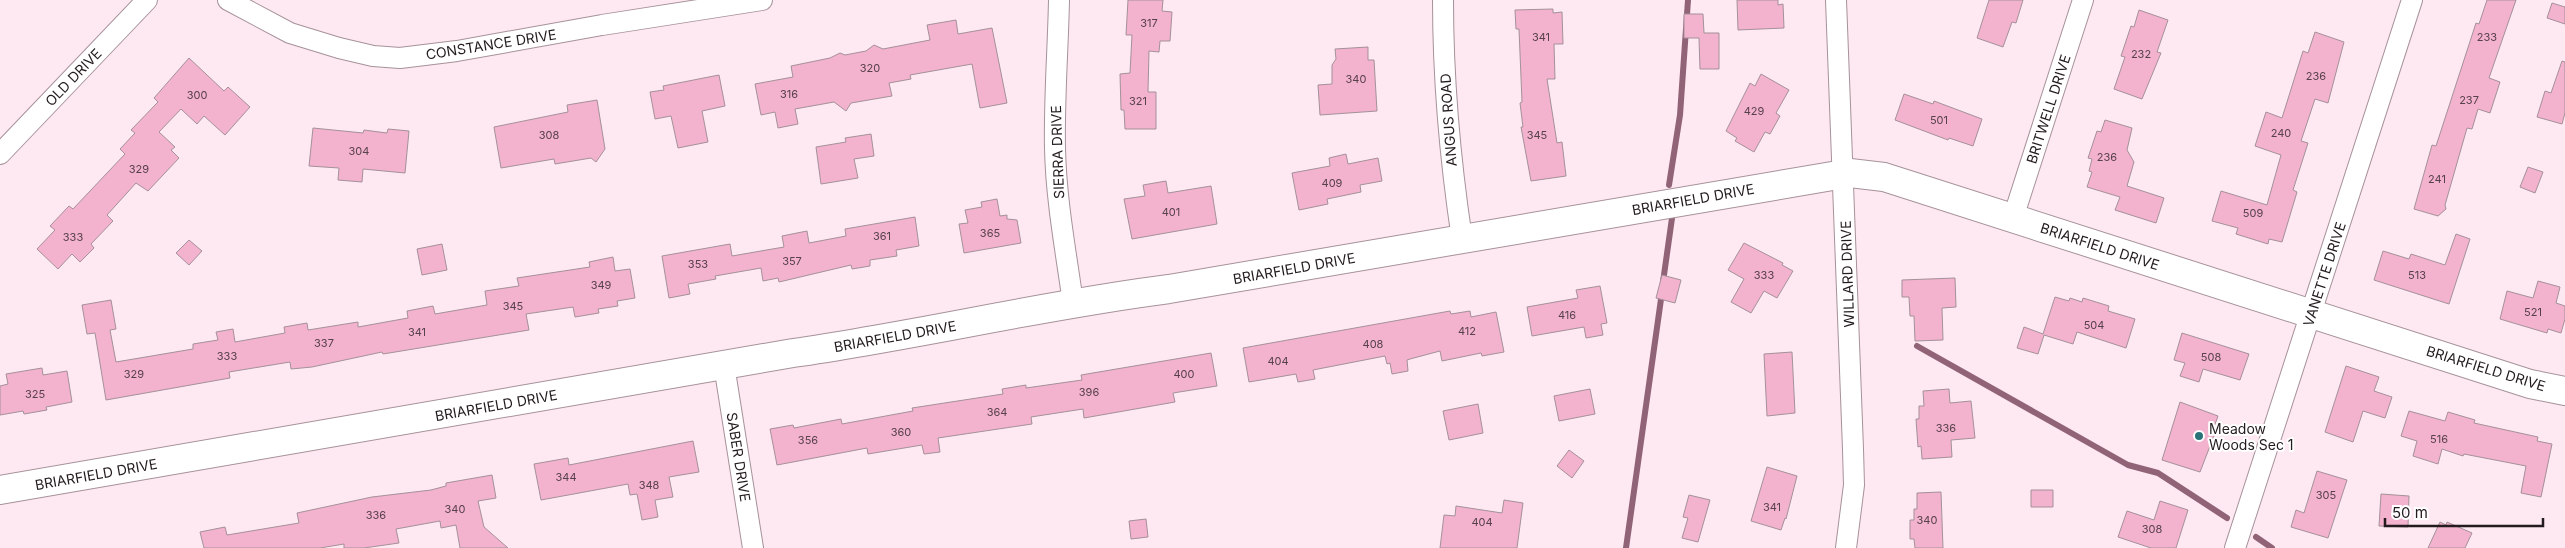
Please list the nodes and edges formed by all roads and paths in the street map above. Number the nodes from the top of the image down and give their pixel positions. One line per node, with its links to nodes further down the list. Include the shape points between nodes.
1 (147, 0): 9 (street, OLD DRIVE)
2 (228, 0): 3 (street, CONSTANCE DRIVE, via 290,33 373,56 400,58)
3 (762, 0)
4 (1059, 0): 13 (street, SIERRA DRIVE, via 1055,150 1059,206)
5 (1443, 0): 12 (street, ANGUS ROAD, via 1447,112)
6 (1836, 0): 10 (street, WILLARD DRIVE)
7 (2083, 0): 11 (street, BRITWELL DRIVE)
8 (2412, 0): 14 (street, VANETTE DRIVE)
9 (0, 154)
10 (1843, 174): 11 (street, BRIARFIELD DRIVE, via 1884,176); 12 (street, BRIARFIELD DRIVE); 19 (street, WILLARD DRIVE, via 1854,476)
11 (2013, 218): 14 (street, BRIARFIELD DRIVE)
12 (1462, 239): 13 (street, BRIARFIELD DRIVE)
13 (1073, 303): 15 (street, BRIARFIELD DRIVE)
14 (2311, 313): 16 (street, BRIARFIELD DRIVE, via 2530,384); 20 (street, VANETTE DRIVE)
15 (724, 365): 17 (street, BRIARFIELD DRIVE); 18 (street, SABER DRIVE)
16 (2565, 391)
17 (0, 490)
18 (754, 548)
19 (1846, 548)
20 (2235, 548)

